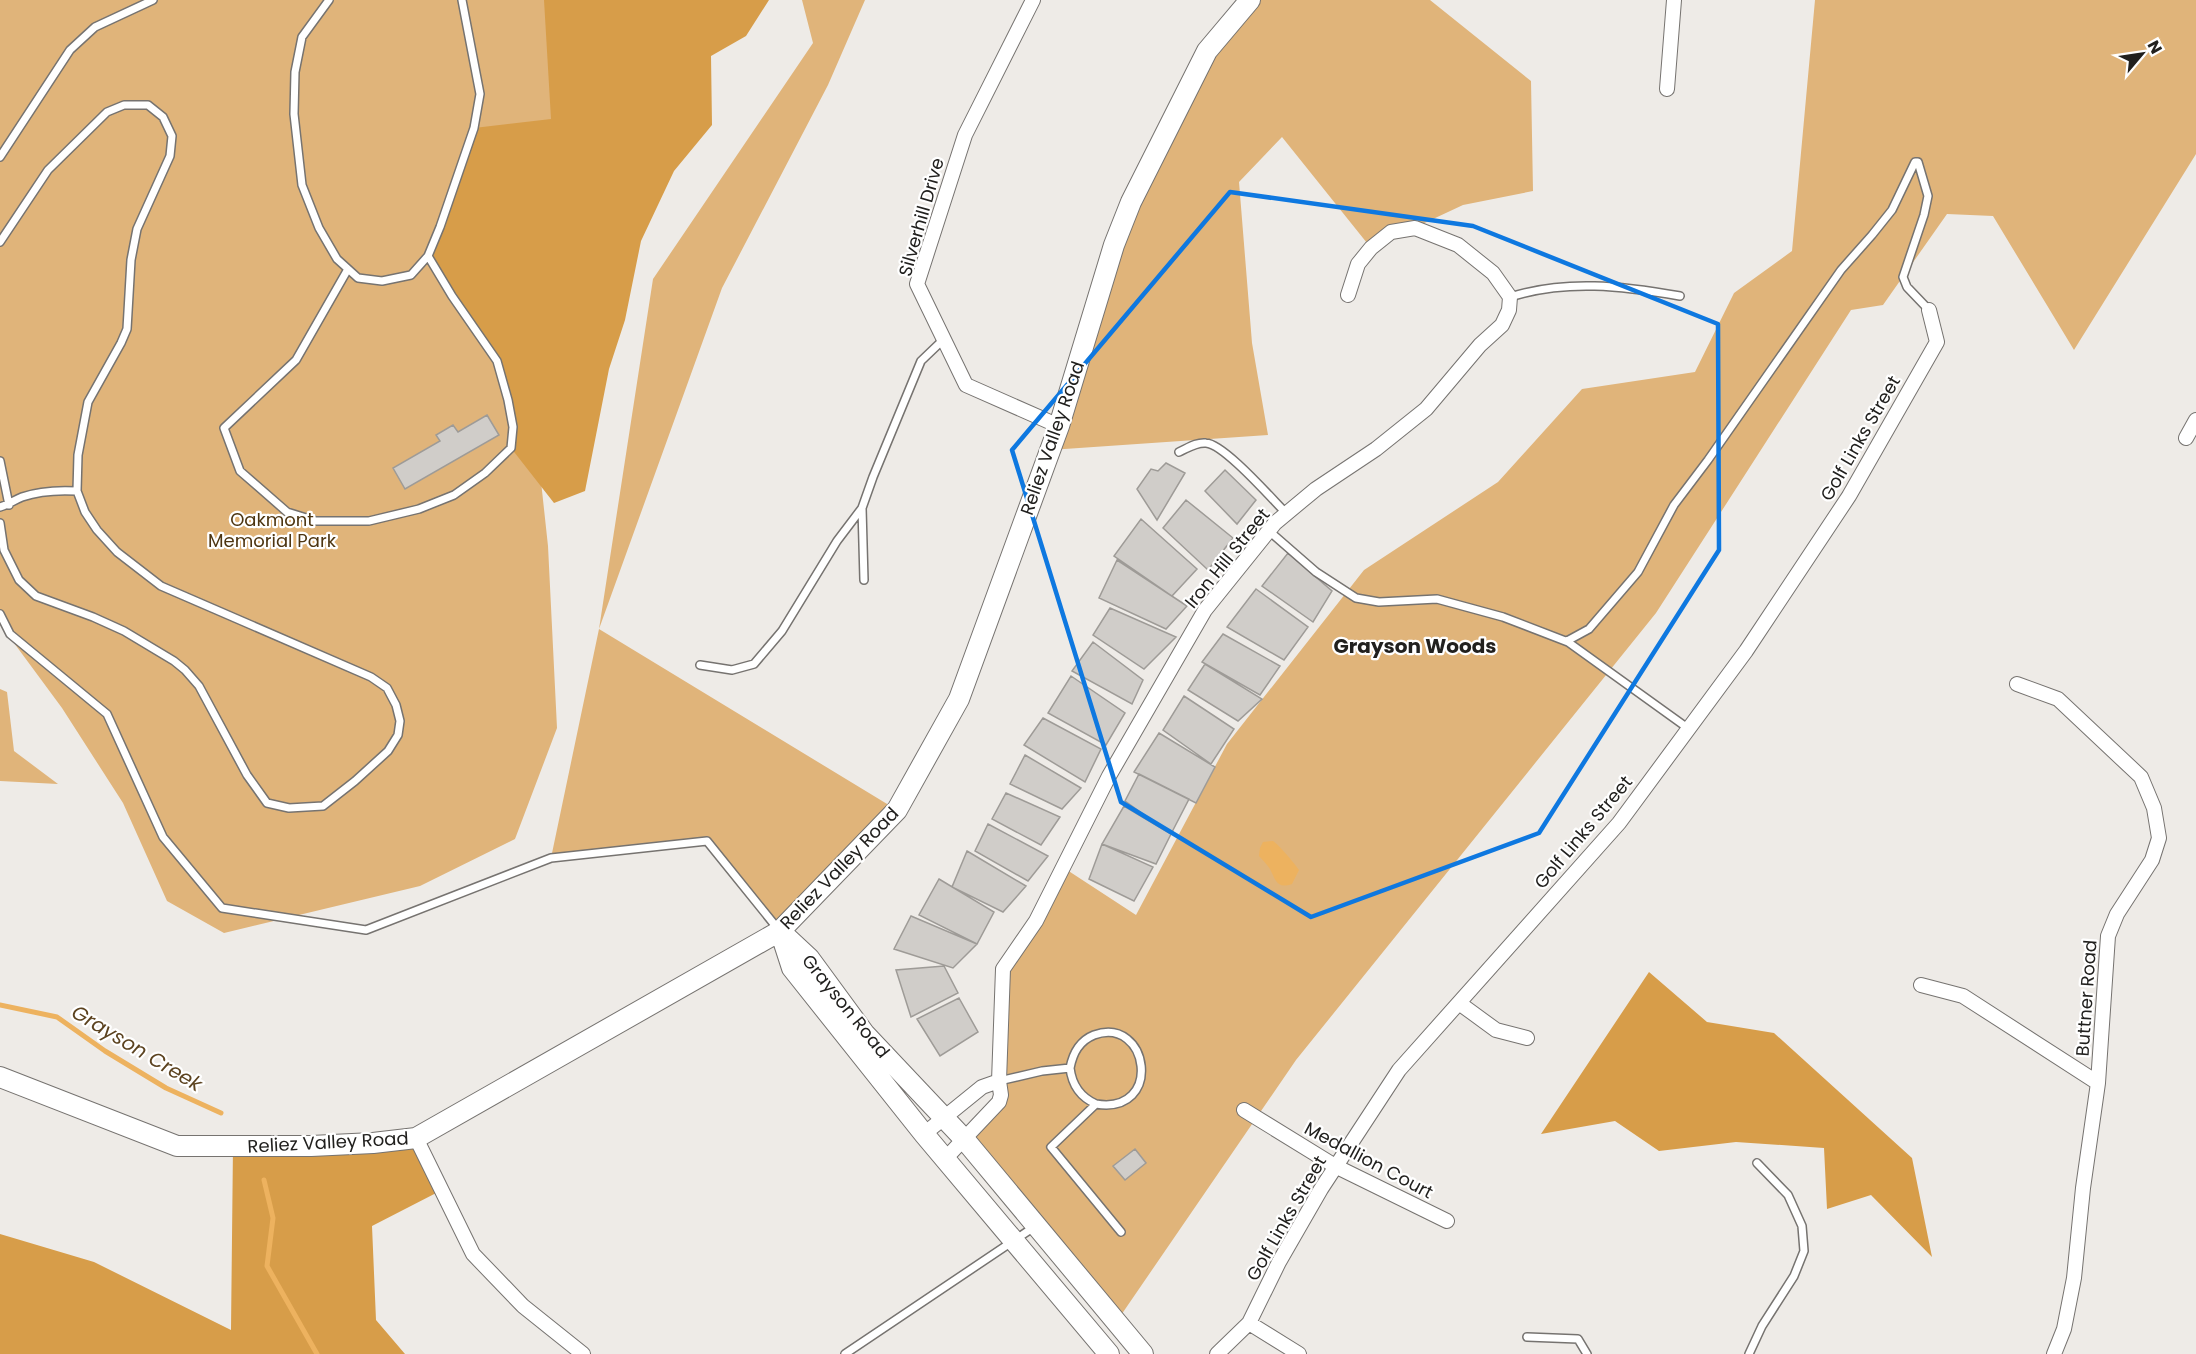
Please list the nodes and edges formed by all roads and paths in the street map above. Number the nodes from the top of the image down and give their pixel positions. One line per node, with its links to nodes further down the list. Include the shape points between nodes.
1 (153, 0): 8 (lane, via 94,27 70,50)
2 (329, 0): 11 (lane, via 302,37 295,72 294,114 302,185 319,228 337,259)
3 (462, 0): 10 (lane, via 480,94 474,128)
4 (1033, 0): 16 (street, Silverhill Drive, via 965,135 916,284)
5 (1250, 0): 18 (main road, Reliez Valley Road, via 1207,51 1131,202 1114,245)
6 (1674, 0): 7 (street)
7 (1667, 89)
8 (0, 158)
9 (0, 242): 22 (lane, via 48,170 107,112 124,105 148,105 163,117 172,136 170,156 137,229 127,329 88,402 78,455)
10 (428, 256): 11 (lane, via 411,275 382,281 358,278); 11 (lane, via 497,361 513,427 511,448 454,495 419,509 369,521 316,521 287,512 240,471 224,428 296,360)
11 (348, 269)
12 (1348, 295): 14 (street, via 1358,264 1371,248 1391,232 1415,228 1458,244 1493,273)
13 (1680, 296): 14 (lane, via 1623,286 1555,286)
14 (1510, 297): 26 (street, Iron Hill Street, via 1502,325 1426,409)
15 (1929, 310): 31 (lane, via 1907,287 1903,277 1928,196 1921,169 1915,162 1892,210 1841,270 1674,505 1638,572 1589,629); 34 (street, Golf Links Street, via 1936,342 1885,435 1746,651)
16 (944, 339): 18 (street, Silverhill Drive, via 966,386); 25 (lane, via 921,361)
17 (2196, 420): 19 (street)
18 (1059, 426): 35 (main road, Reliez Valley Road, via 959,699 930,754 897,810)
19 (2186, 438)
20 (1179, 452): 26 (lane, via 1203,442 1213,444)
21 (0, 461): 23 (lane)
22 (77, 491): 23 (lane, via 58,490 21,497); 27 (lane, via 97,530 117,552 161,586 371,677 387,688 400,721 398,735 388,751 322,806 289,808 267,803 247,776 199,686 185,670 124,631 36,596 18,580 4,550)
23 (9, 505): 24 (lane)
24 (0, 507)
25 (862, 508): 29 (lane); 32 (lane, via 782,631 754,664 732,670)
26 (1287, 514): 28 (street, Iron Hill Street)
27 (0, 523)
28 (1269, 531): 31 (lane, via 1316,572 1356,598 1378,602 1437,599 1503,616); 41 (street, Iron Hill Street, via 1205,610 1109,776 1036,921 1003,969)
29 (864, 580)
30 (0, 614): 35 (lane, via 10,634 107,714 163,837 222,908 366,930 551,858 707,841)
31 (1567, 641): 34 (lane)
32 (700, 665)
33 (2017, 684): 42 (street, Buttner Road, via 2058,699 2141,777 2154,808 2159,838 2152,861 2117,914 2108,936)
34 (1689, 729): 37 (street, Golf Links Street, via 1619,823)
35 (780, 931): 45 (main road, Grayson Road, via 809,958 864,1033); 46 (main road, Grayson Road, via 792,969); 47 (main road, Reliez Valley Road)
36 (1921, 986): 42 (street, via 1963,996)
37 (1459, 1003): 38 (street, via 1496,1030); 51 (street, Golf Links Street, via 1399,1070)
38 (1527, 1038)
39 (1070, 1068): 41 (lane); 43 (lane, via 1078,1091); 43 (lane, via 1082,1042 1101,1033 1120,1036 1136,1048 1143,1069 1137,1087 1123,1101)
40 (0, 1077): 47 (main road, Reliez Valley Road, via 177,1146 321,1145)
41 (999, 1081): 45 (street, via 982,1087); 48 (street, Iron Hill Street, via 999,1102)
42 (2098, 1083): 66 (street, Buttner Road, via 2074,1278 2064,1329)
43 (1096, 1104): 54 (lane, via 1051,1147)
44 (1244, 1110): 51 (street, Medallion Court)
45 (945, 1117): 46 (street); 48 (main road, Grayson Road)
46 (924, 1134): 49 (main road, Grayson Road)
47 (416, 1138): 58 (street, via 473,1254 523,1306)
48 (965, 1140): 49 (street, Iron Hill Street); 53 (main road, Grayson Road)
49 (946, 1158): 55 (main road, Grayson Road)
50 (1756, 1163): 65 (lane, via 1788,1195 1802,1226 1804,1251)
51 (1335, 1166): 52 (street, Medallion Court); 56 (street, Golf Links Street)
52 (1447, 1221)
53 (1036, 1225): 55 (lane); 61 (main road, Grayson Road)
54 (1121, 1232)
55 (1014, 1242): 59 (lane); 60 (main road, Grayson Road)
56 (1249, 1323): 62 (street, Golf Links Street); 63 (street)
57 (1527, 1337): 64 (lane, via 1578,1339)
58 (583, 1354)
59 (845, 1354)
60 (1109, 1354)
61 (1143, 1354)
62 (1217, 1354)
63 (1299, 1354)
64 (1587, 1354)
65 (1749, 1354)
66 (2054, 1354)

